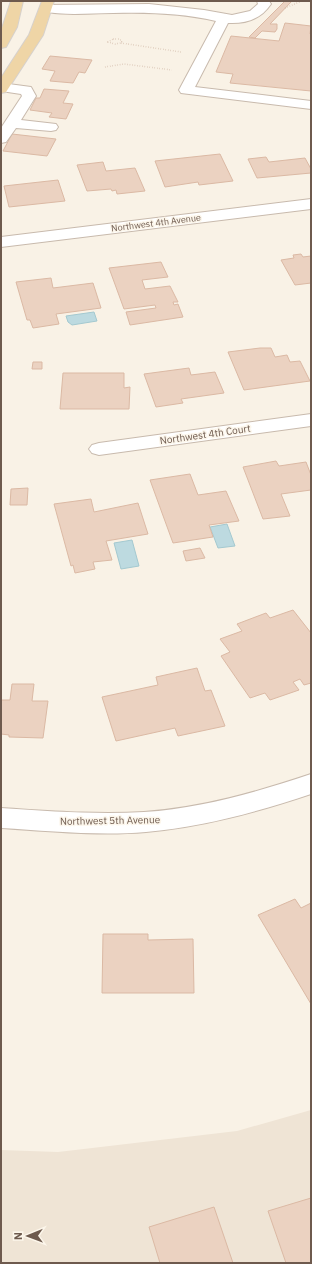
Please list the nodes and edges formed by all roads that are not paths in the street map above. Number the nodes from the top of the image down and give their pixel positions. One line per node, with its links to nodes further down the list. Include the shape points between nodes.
1 (17, 1): 9 (main road, via 10,27)
2 (120, 1): 3 (street)
3 (134, 1)
4 (196, 1): 7 (street, via 197,9)
5 (263, 1): 8 (street, via 265,4 261,10 252,15)
6 (46, 3): 7 (street, via 70,10 149,8); 10 (main road, via 39,28)
7 (204, 14): 8 (street)
8 (224, 18): 11 (street, via 186,90)
9 (1, 44)
10 (2, 88): 12 (street, via 26,90 28,96)
11 (311, 105)
12 (11, 123): 13 (street); 14 (street)
13 (51, 127)
14 (1, 139)
15 (311, 204): 16 (street, Northwest 4th Avenue)
16 (1, 242)
17 (311, 420): 18 (street, Northwest 4th Court)
18 (99, 449)
19 (311, 784): 20 (street, Northwest 5th Avenue, via 262,801 204,814 144,822)
20 (1, 818)

